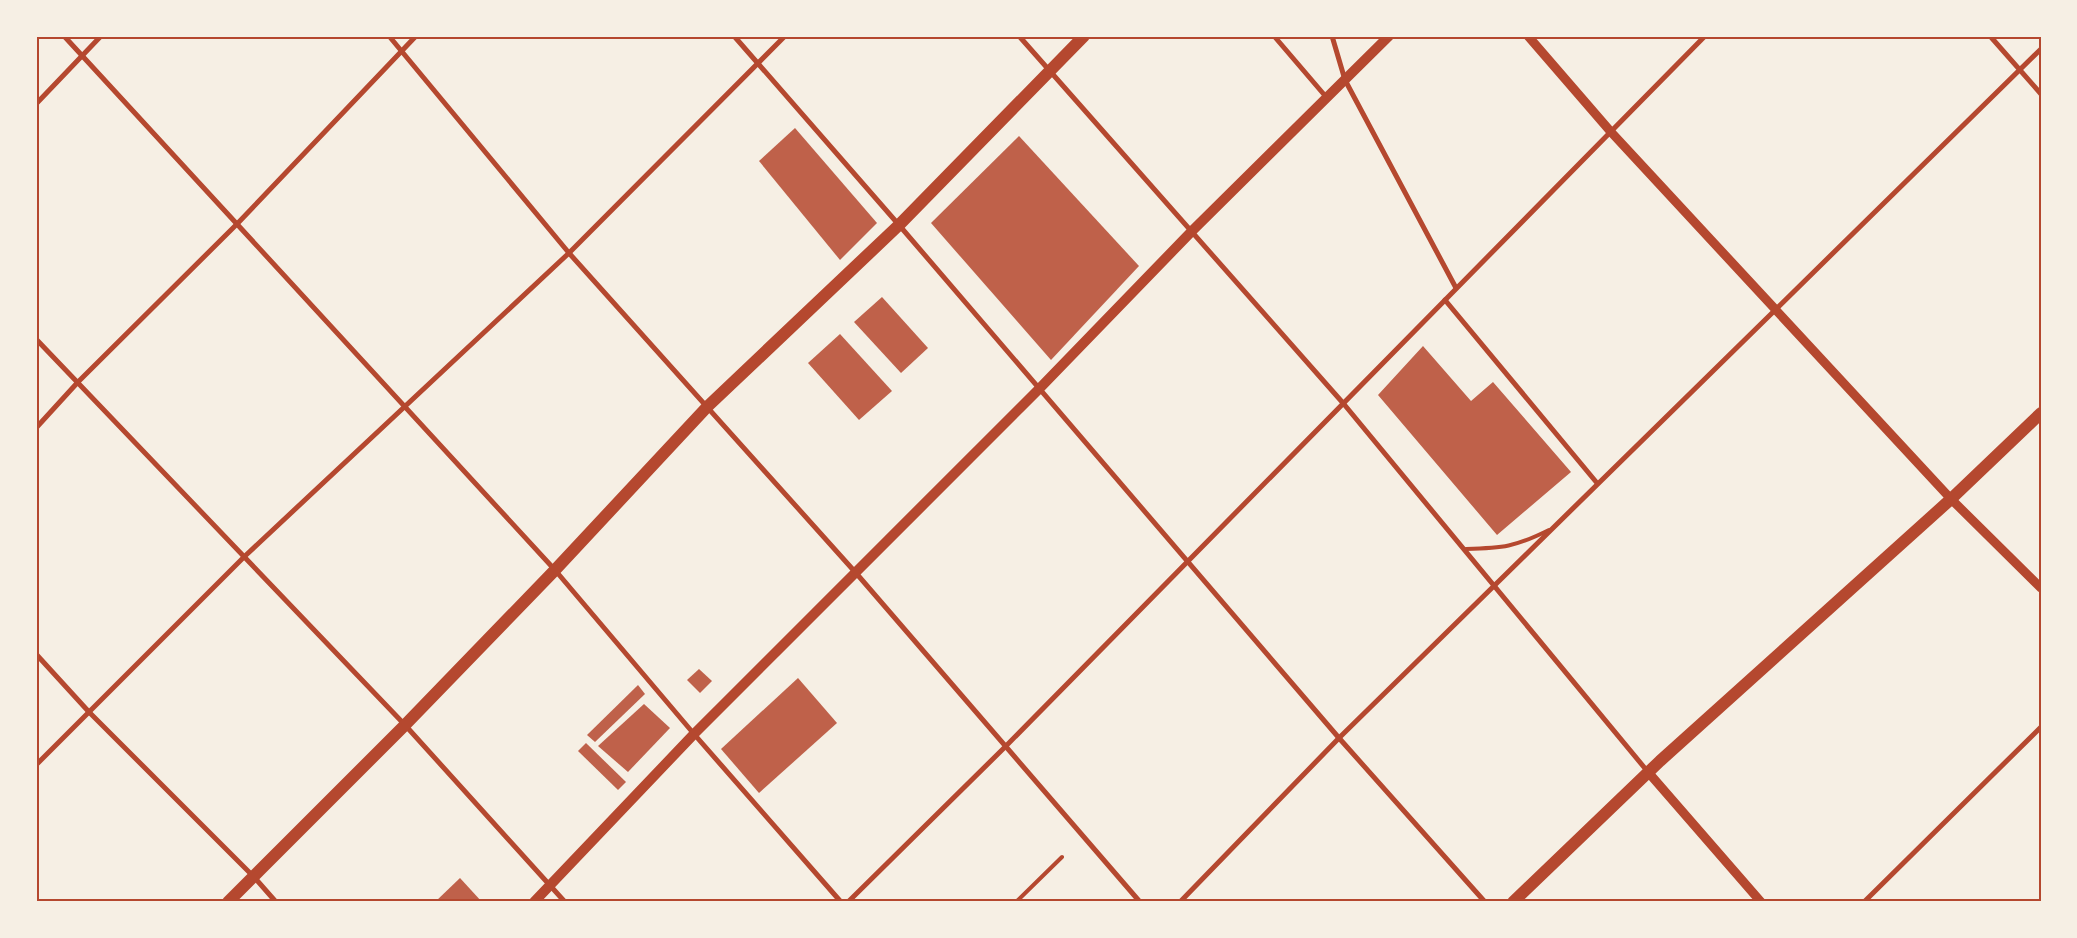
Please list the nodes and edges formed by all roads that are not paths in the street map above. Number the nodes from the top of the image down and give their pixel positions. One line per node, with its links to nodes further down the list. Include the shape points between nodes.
1 (64, 36): 17 (street)
2 (101, 36): 17 (street)
3 (390, 36): 16 (street)
4 (416, 36): 16 (street)
5 (734, 36): 18 (street)
6 (785, 36): 18 (street)
7 (1019, 36): 19 (street)
8 (1084, 36): 19 (main road)
9 (1274, 36): 23 (street)
10 (1332, 36): 21 (street)
11 (1389, 36): 21 (main road)
12 (1528, 36): 25 (street)
13 (1705, 36): 25 (street)
14 (1990, 36): 20 (street)
15 (2041, 49): 20 (street)
16 (402, 51): 26 (street); 29 (street)
17 (83, 57): 24 (street); 26 (street)
18 (758, 64): 27 (street); 29 (street)
19 (1051, 70): 27 (main road); 28 (street)
20 (2020, 70): 22 (street); 32 (street)
21 (1345, 80): 23 (main road); 30 (street)
22 (2041, 94)
23 (1327, 98): 28 (main road)
24 (36, 104)
25 (1611, 132): 30 (street); 32 (street)
26 (237, 224): 34 (street); 37 (street)
27 (899, 225): 35 (street); 38 (main road)
28 (1192, 231): 35 (main road); 36 (street)
29 (569, 253): 37 (street); 38 (street)
30 (1456, 288): 31 (street)
31 (1444, 300): 36 (street); 41 (street)
32 (1776, 309): 41 (street); 42 (street)
33 (36, 339): 34 (street)
34 (78, 382): 40 (street); 45 (street)
35 (1040, 389): 46 (street); 48 (main road)
36 (1343, 402): 44 (street); 46 (street)
37 (406, 407): 45 (street); 47 (street)
38 (707, 407): 47 (main road); 48 (street)
39 (2041, 413): 42 (main road)
40 (36, 428)
41 (1597, 483): 43 (street)
42 (1951, 499): 50 (street); 59 (main road)
43 (1551, 530): 44 (lane, via 1504,548); 49 (street)
44 (1466, 549): 49 (street)
45 (245, 556): 52 (street); 53 (street)
46 (1187, 561): 56 (street); 57 (street)
47 (555, 570): 53 (main road); 55 (street)
48 (856, 573): 55 (main road); 57 (street)
49 (1496, 585): 56 (street); 59 (street)
50 (2041, 588)
51 (36, 654): 52 (street)
52 (88, 712): 58 (street); 61 (street)
53 (405, 725): 61 (main road); 62 (street)
54 (2041, 727): 75 (street)
55 (694, 734): 62 (main road); 67 (street)
56 (1339, 738): 71 (street); 72 (street)
57 (1004, 747): 68 (street); 70 (street)
58 (36, 765)
59 (1648, 772): 73 (main road); 74 (street)
60 (1062, 857): 69 (lane)
61 (254, 877): 63 (main road); 64 (street)
62 (550, 886): 65 (main road); 66 (street)
63 (228, 902)
64 (276, 902)
65 (534, 902)
66 (566, 902)
67 (841, 902)
68 (848, 902)
69 (1016, 902)
70 (1140, 902)
71 (1180, 902)
72 (1485, 902)
73 (1513, 902)
74 (1761, 902)
75 (1864, 902)

